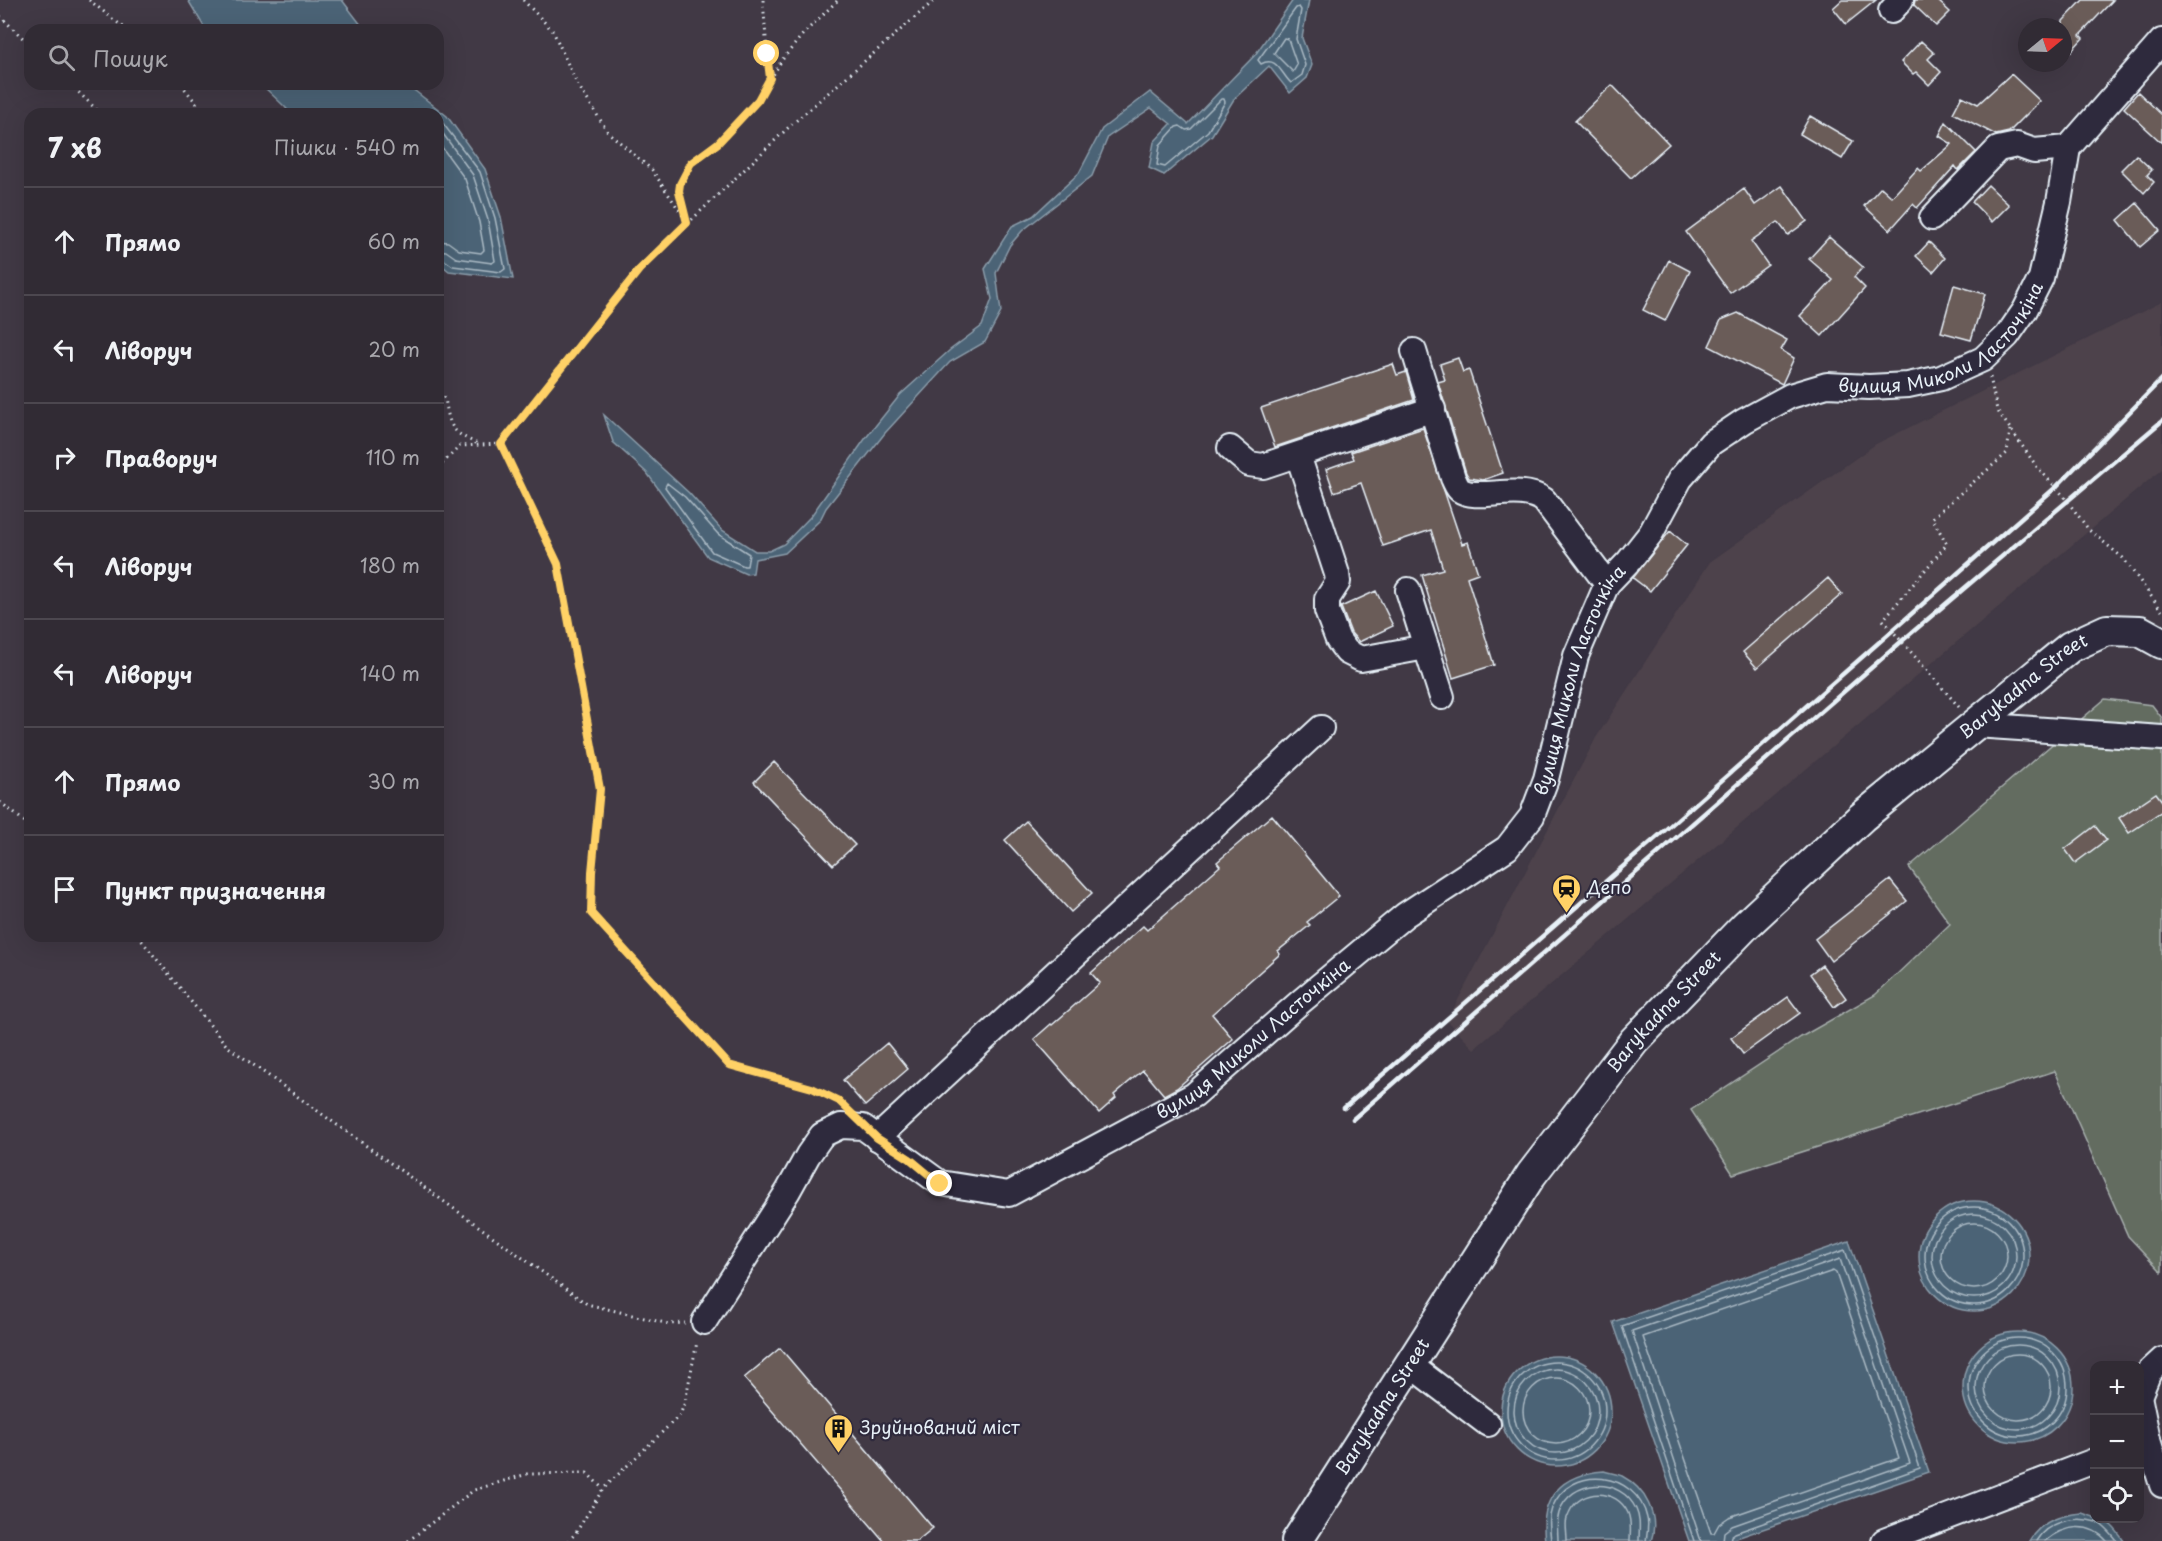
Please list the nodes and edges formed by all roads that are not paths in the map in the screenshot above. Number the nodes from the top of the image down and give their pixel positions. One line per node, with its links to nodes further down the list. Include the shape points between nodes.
1 (2162, 41): 2 (street)
2 (2068, 148): 3 (street, via 2034,151 2017,145 1998,149); 8 (street, вулиця Миколи Ласточкіна, via 2041,278 2007,336 1983,359 1941,378 1908,385 1827,385 1790,396 1744,422 1711,443 1680,479 1651,532)
3 (1932, 218)
4 (1414, 351): 5 (street)
5 (1433, 409): 7 (street); 8 (street, via 1460,490 1469,494 1526,492 1544,500)
6 (1230, 448): 7 (street, via 1249,464 1263,466)
7 (1298, 455): 11 (street, via 1337,574 1338,582 1327,599 1327,611 1338,640 1347,652 1361,659)
8 (1607, 584): 16 (street, вулиця Миколи Ласточкіна, via 1576,656 1546,779 1532,816 1507,848 1405,915 1194,1095 1009,1194 940,1184)
9 (1408, 590): 11 (street)
10 (2162, 643): 13 (main road, Barykadna Street, via 2140,631 2107,630 2070,647)
11 (1426, 646): 12 (street)
12 (1442, 697)
13 (1976, 725): 15 (street); 19 (main road, Barykadna Street, via 1862,817 1745,926 1634,1041 1532,1174)
14 (1321, 728): 16 (street)
15 (2162, 738)
16 (870, 1132): 17 (street, via 841,1126 822,1135)
17 (704, 1322)
18 (2162, 1360): 20 (street)
19 (1409, 1364): 21 (street); 25 (main road, Barykadna Street)
20 (2144, 1384)
21 (1488, 1424)
22 (2144, 1442): 24 (street)
23 (2090, 1463): 26 (street)
24 (2162, 1485)
25 (1297, 1541)
26 (1884, 1541)

